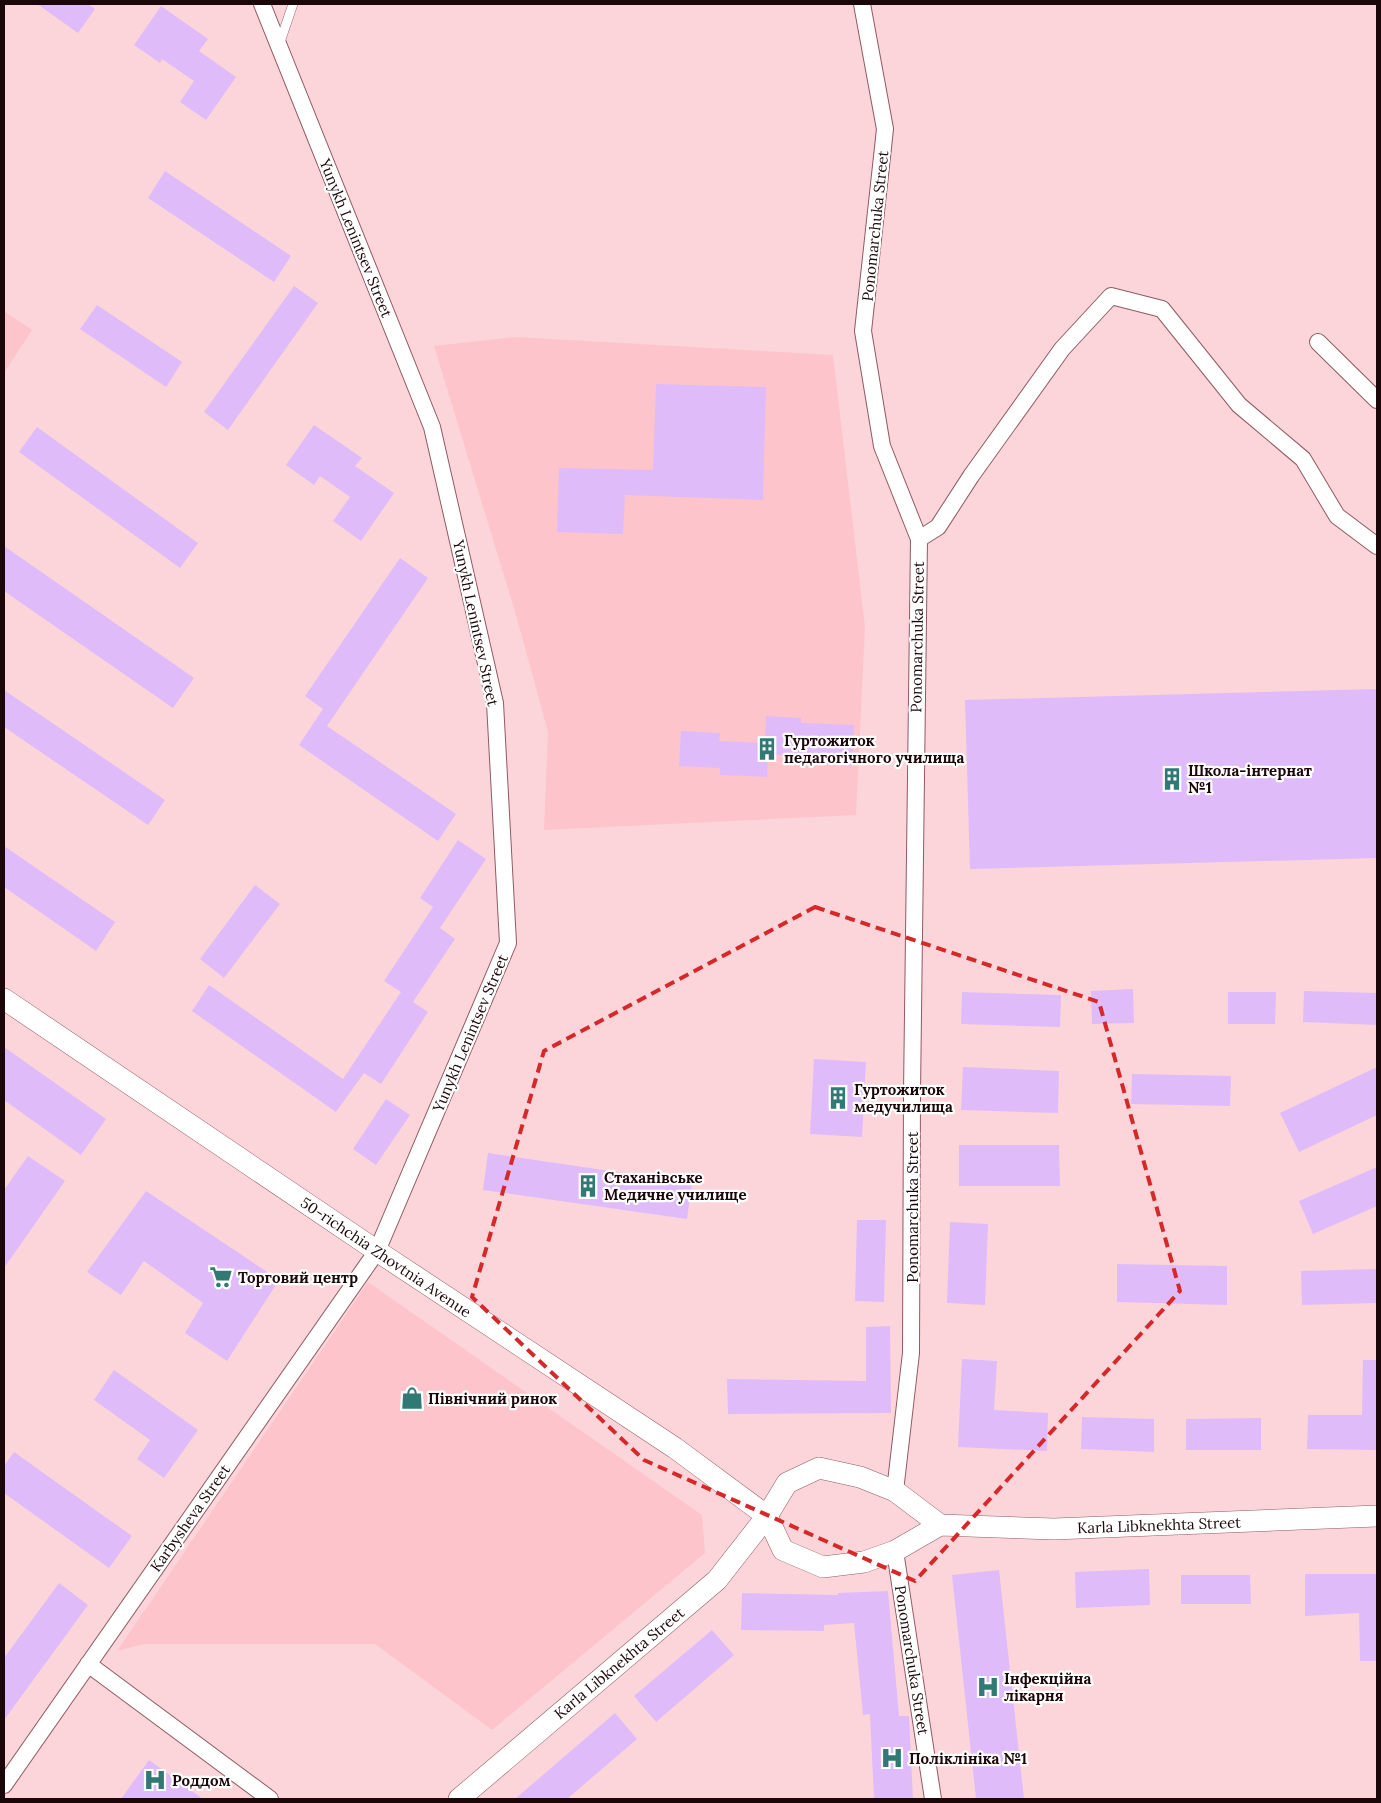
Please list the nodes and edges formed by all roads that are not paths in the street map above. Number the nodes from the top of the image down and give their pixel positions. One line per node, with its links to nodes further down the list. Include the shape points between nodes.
1 (262, 4): 4 (street, Yunykh Lenintsev Street)
2 (293, 4): 4 (lane)
3 (862, 4): 7 (street, Ponomarchuka Street, via 885,129 863,331 882,446)
4 (279, 45): 10 (street, Yunykh Lenintsev Street, via 432,427 495,703 508,943)
5 (1318, 342): 6 (street)
6 (1377, 400)
7 (919, 539): 8 (street, via 938,527 1062,349 1111,296 1162,309 1239,404 1303,459 1337,516); 11 (street, Ponomarchuka Street, via 911,1353)
8 (1377, 546)
9 (4, 999): 10 (street, 50-richchia Zhovtnia Avenue)
10 (377, 1251): 12 (street, 50-richchia Zhovtnia Avenue, via 675,1448); 16 (street, Karbysheva Street)
11 (895, 1491): 12 (street, Karla Libknekhta Street, via 860,1477 819,1468 787,1483); 14 (street, Karla Libknekhta Street)
12 (766, 1516): 15 (street, via 784,1550 823,1567 864,1562); 19 (street, Karla Libknekhta Street, via 717,1580)
13 (1377, 1516): 14 (street, Karla Libknekhta Street, via 1054,1529)
14 (940, 1525): 15 (street)
15 (895, 1551): 20 (street, Ponomarchuka Street)
16 (88, 1664): 17 (street, Karbysheva Street); 18 (street)
17 (4, 1785)
18 (270, 1799)
19 (458, 1799)
20 (933, 1799)

